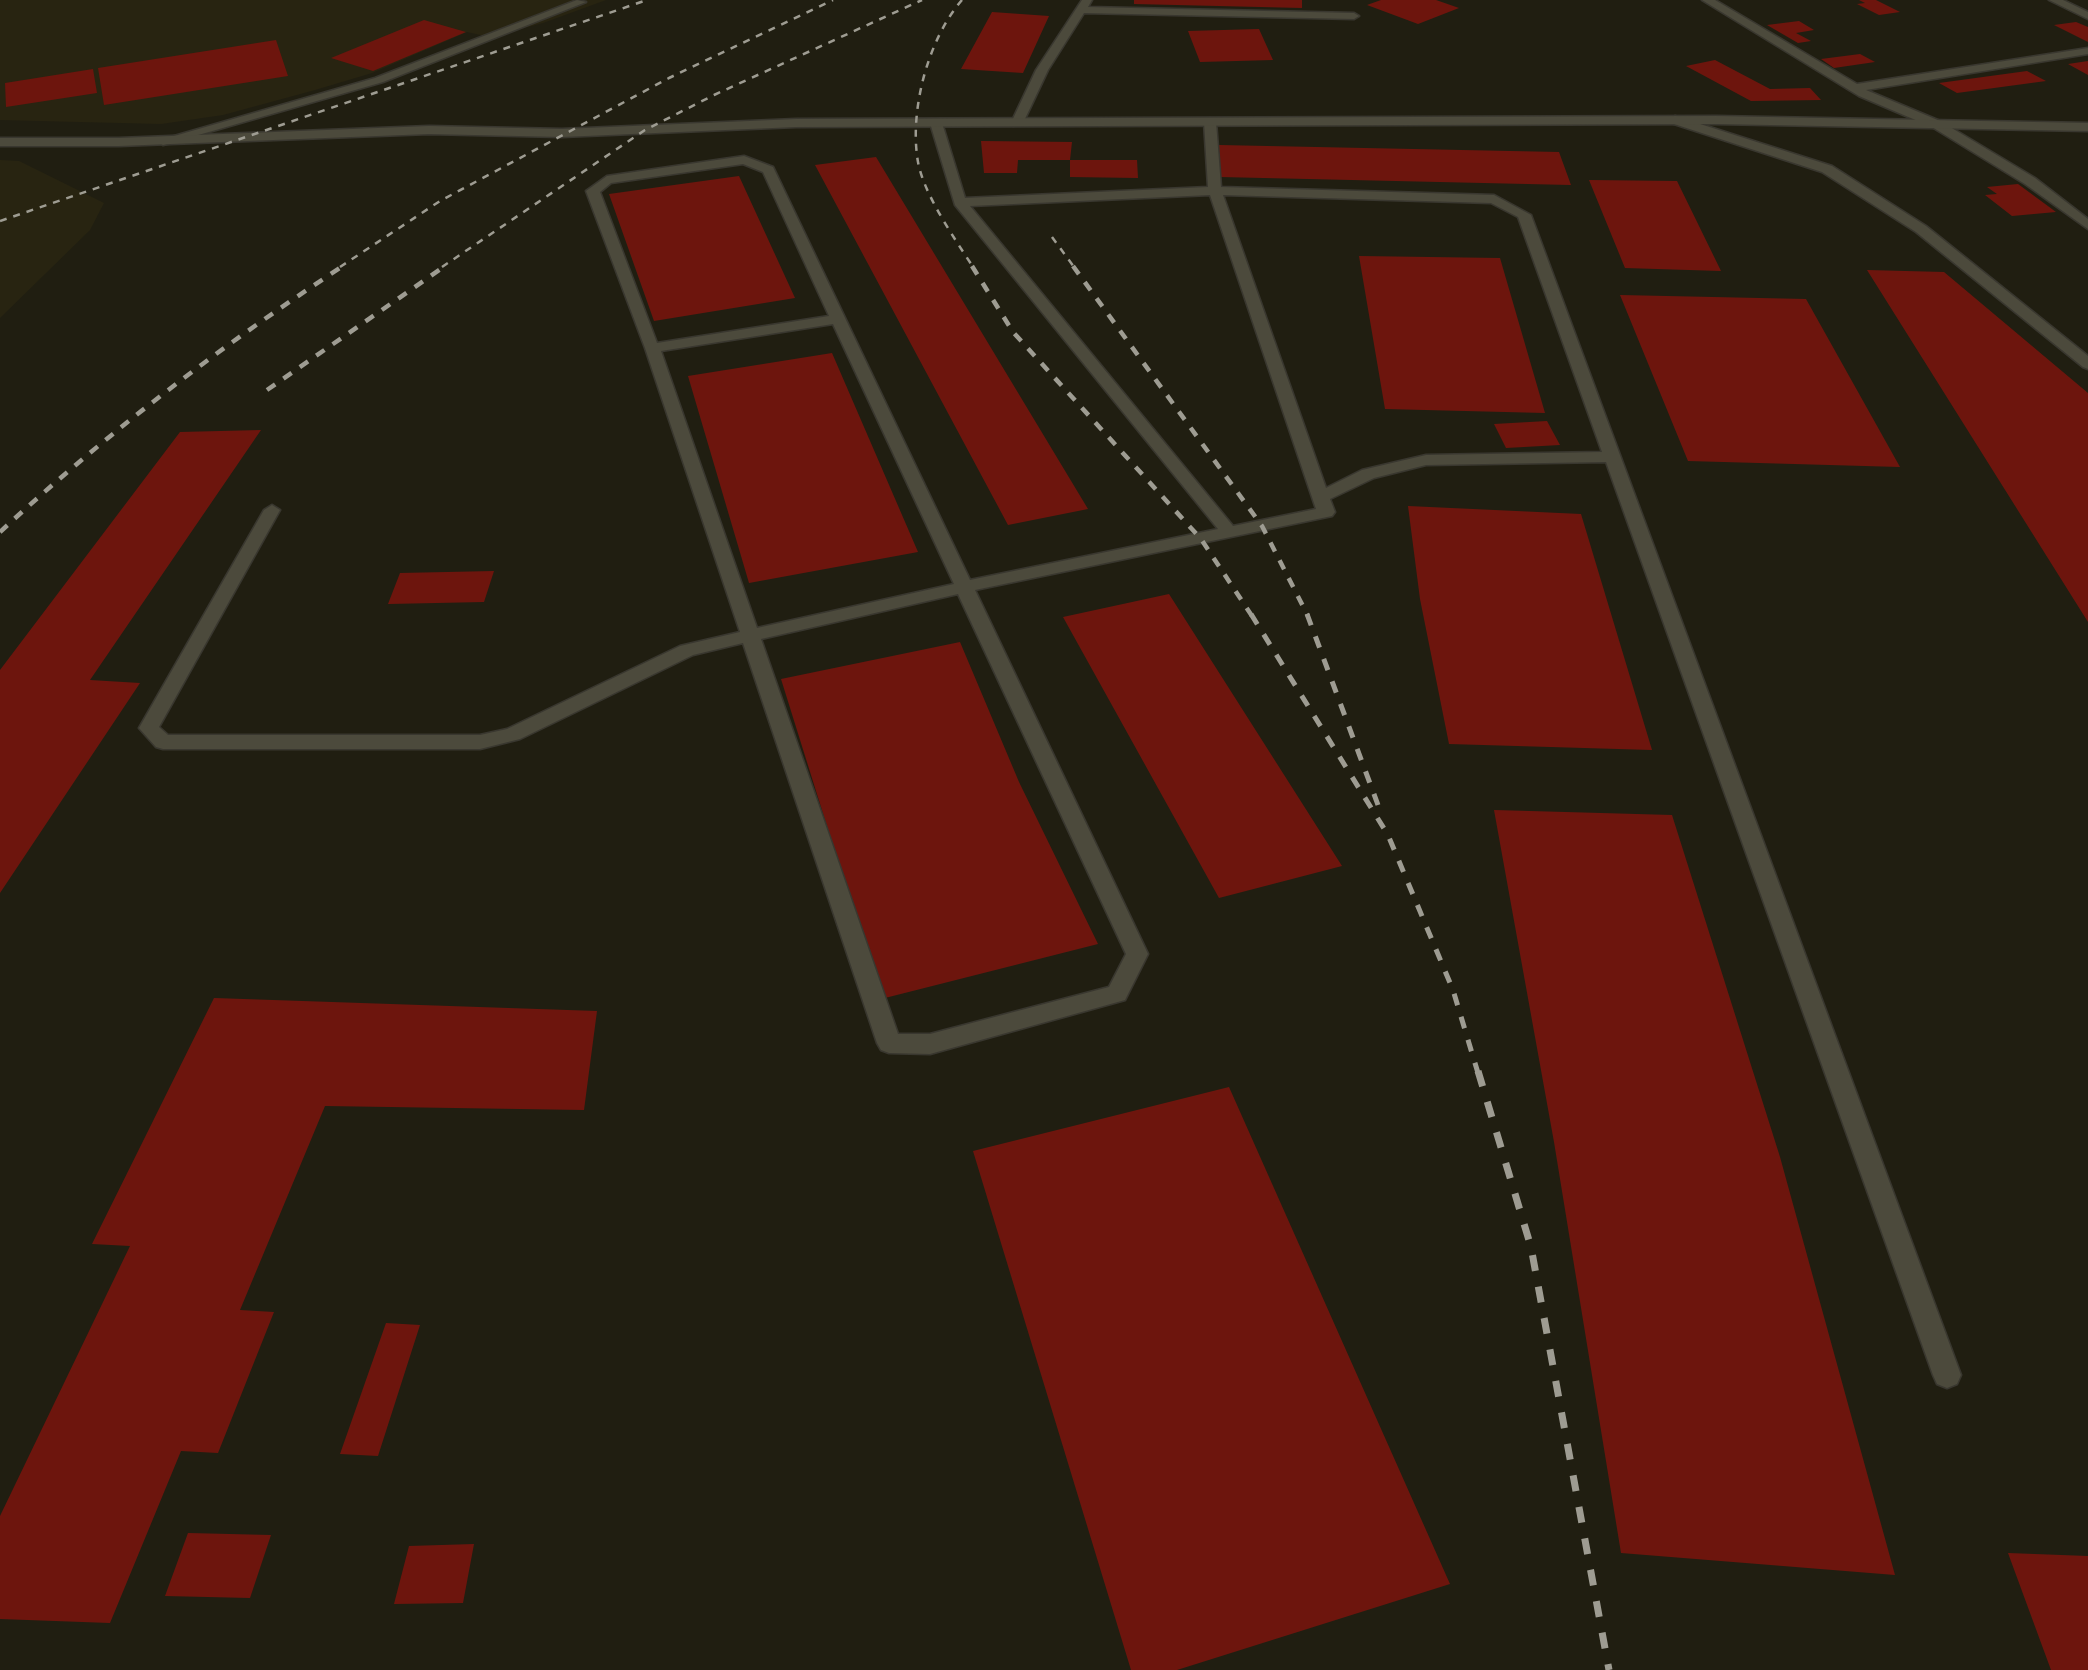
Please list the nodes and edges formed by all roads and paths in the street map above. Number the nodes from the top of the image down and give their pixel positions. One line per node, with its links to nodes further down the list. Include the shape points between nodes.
1 (1707, 0): 8 (street)
2 (2054, 0): 6 (street)
3 (581, 2): 15 (street, via 379,80)
4 (1084, 5): 5 (street); 10 (street, via 1042,69)
5 (1353, 16)
6 (2088, 16)
7 (2088, 51): 8 (street)
8 (1856, 88): 13 (street)
9 (1675, 120): 11 (street); 13 (street); 22 (street, via 1827,169 1922,229)
10 (1017, 122): 11 (street); 12 (street)
11 (1210, 122): 17 (street)
12 (936, 123): 15 (street, via 562,134 429,130); 18 (street)
13 (1936, 124): 14 (street); 19 (street, via 2029,181)
14 (2088, 127)
15 (163, 141): 16 (street)
16 (0, 142)
17 (1215, 191): 18 (street); 23 (street, via 1494,199 1524,215); 24 (street)
18 (960, 202): 26 (street)
19 (2088, 225)
20 (838, 319): 21 (street); 21 (street, via 768,170 744,160 607,180 593,191); 27 (street)
21 (652, 348): 28 (street)
22 (2088, 364)
23 (1613, 457): 24 (street, via 1426,460 1368,474); 29 (street)
24 (1320, 497): 26 (street, via 1326,512)
25 (272, 510): 28 (street, via 149,728 163,742 480,743 513,734 687,650)
26 (1230, 533): 27 (street)
27 (964, 587): 28 (street); 28 (street, via 1137,954 1117,994 930,1044 890,1043)
28 (748, 635)
29 (1947, 1375)

